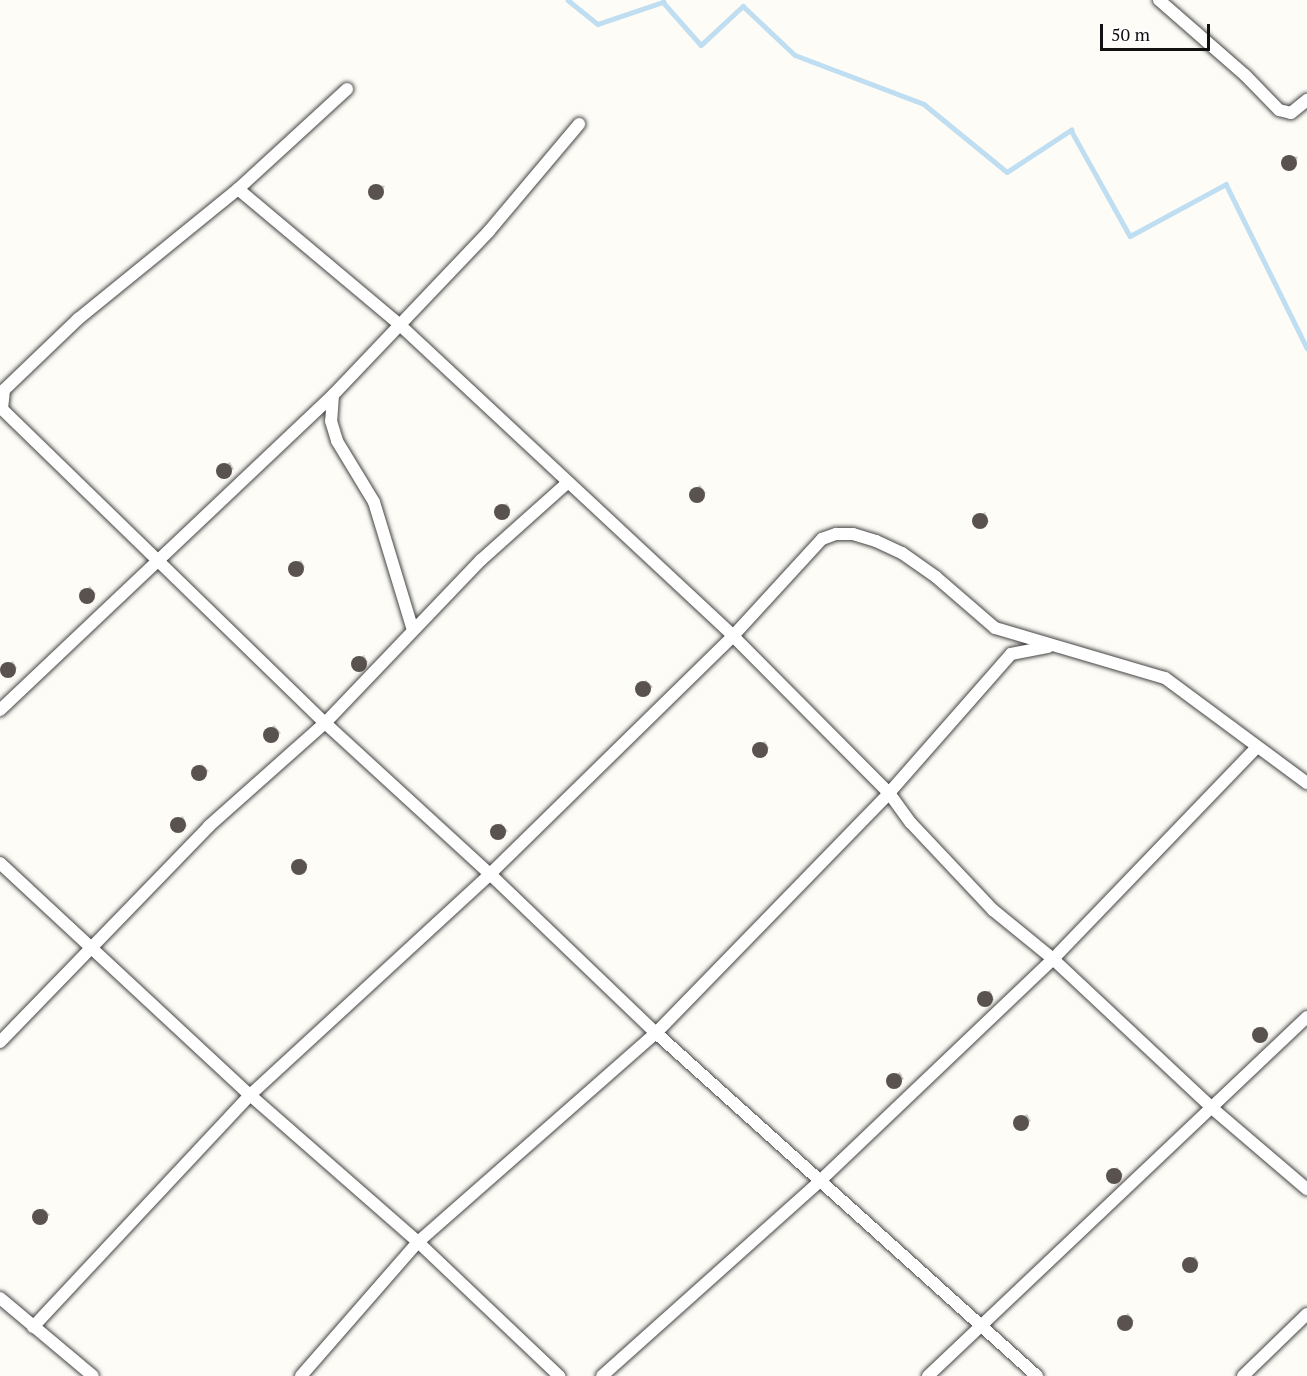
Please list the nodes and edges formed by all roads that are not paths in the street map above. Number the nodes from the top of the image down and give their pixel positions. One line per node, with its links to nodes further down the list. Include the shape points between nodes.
1 (1159, 0): 3 (street, via 1279,110 1291,113)
2 (347, 89): 5 (street)
3 (1307, 100)
4 (579, 124): 6 (street, via 503,215)
5 (238, 189): 6 (street); 8 (street, via 78,319 4,390)
6 (400, 326): 7 (street); 9 (street)
7 (333, 395): 10 (street); 11 (street, via 332,421 337,441 374,502)
8 (1, 409): 10 (street)
9 (567, 483): 11 (street); 12 (street)
10 (157, 562): 14 (street); 15 (street)
11 (413, 630): 15 (street)
12 (733, 636): 13 (street, via 806,553 836,534 853,534 902,553 969,602 995,628); 18 (street); 20 (street)
13 (1051, 647): 16 (street, via 1166,678); 18 (street, via 1011,654)
14 (0, 710)
15 (325, 723): 20 (street); 21 (street, via 209,826)
16 (1257, 747): 17 (street); 22 (street)
17 (1307, 783)
18 (889, 793): 22 (street, via 911,823 993,910); 24 (street)
19 (0, 863): 21 (street)
20 (490, 874): 24 (street); 26 (street)
21 (93, 949): 25 (street); 26 (street)
22 (1053, 959): 27 (street); 28 (street)
23 (1307, 1017): 27 (street)
24 (656, 1033): 28 (street); 30 (street)
25 (0, 1042)
26 (249, 1095): 30 (street); 34 (street)
27 (1212, 1108): 29 (street); 33 (street)
28 (822, 1179): 33 (street); 38 (street)
29 (1307, 1189)
30 (418, 1242): 36 (street); 37 (street)
31 (0, 1298): 34 (street)
32 (1307, 1314): 41 (street)
33 (980, 1325): 39 (street); 40 (street)
34 (33, 1327): 35 (street)
35 (93, 1376)
36 (301, 1376)
37 (559, 1376)
38 (602, 1376)
39 (928, 1376)
40 (1037, 1376)
41 (1243, 1376)

